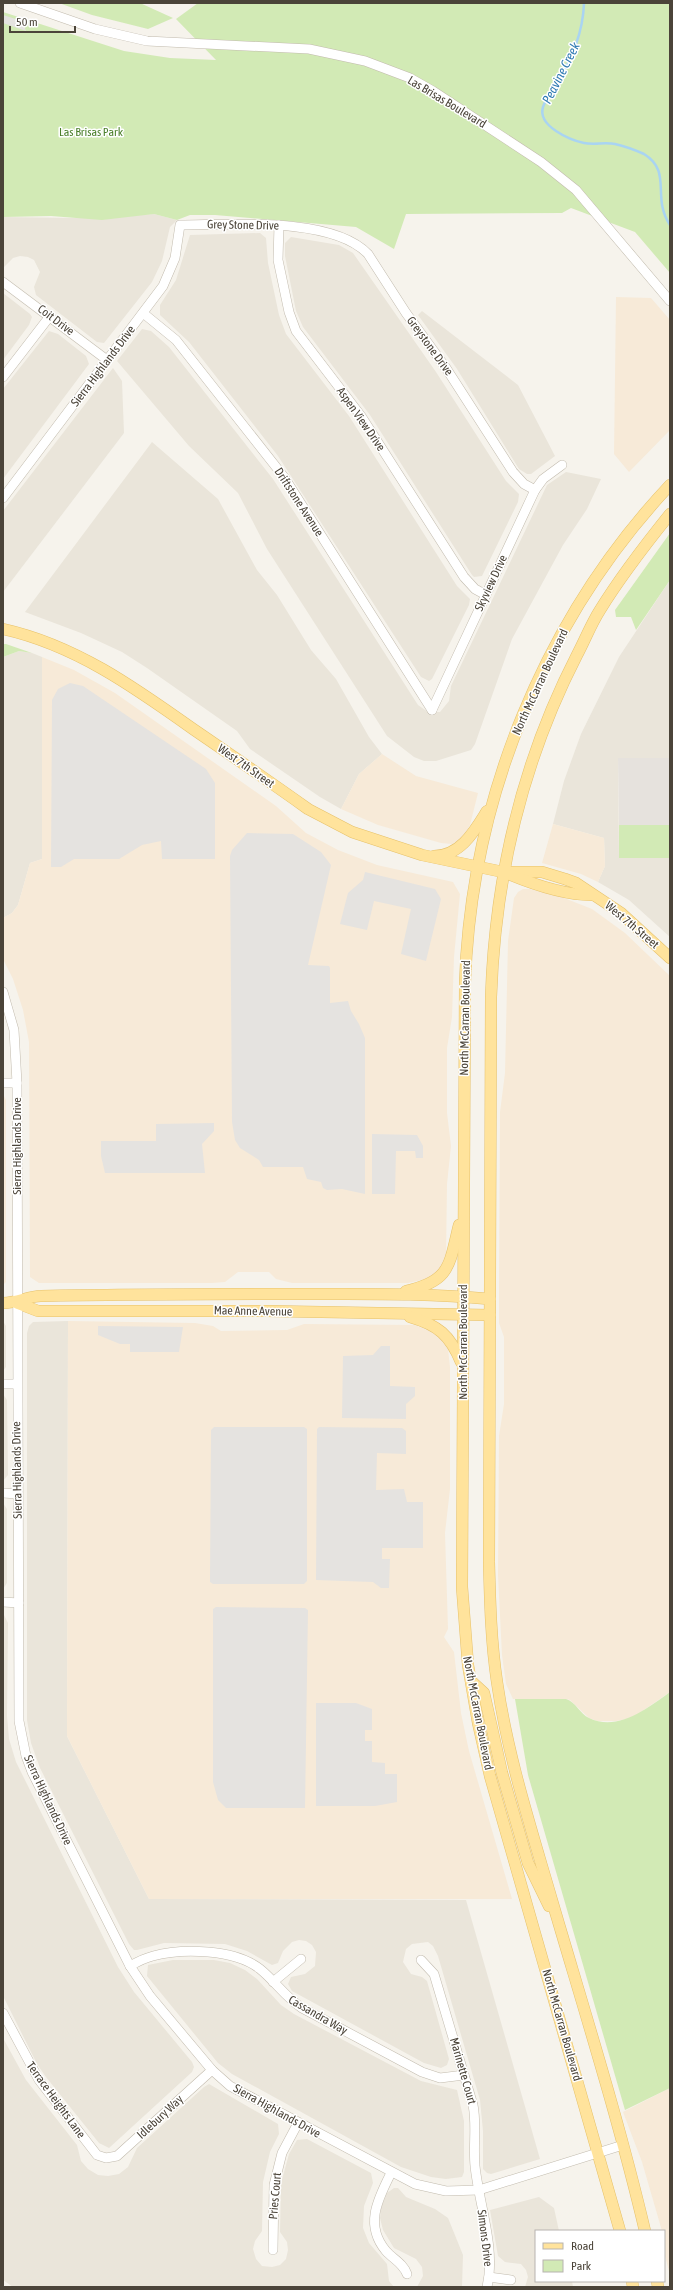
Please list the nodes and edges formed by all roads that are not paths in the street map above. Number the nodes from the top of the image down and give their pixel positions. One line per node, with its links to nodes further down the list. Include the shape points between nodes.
1 (20, 3): 6 (street, Las Brisas Boulevard, via 95,28 147,41 309,49 365,61 410,78 541,162 576,190)
2 (180, 225): 3 (street, Grey Stone Drive); 7 (street, Sierra Highlands Drive, via 179,242 170,272)
3 (279, 225): 4 (street, Grey Stone Drive); 16 (street, Aspen View Drive, via 278,260 289,312 296,331 361,416 464,577 475,589)
4 (305, 230): 13 (street, Greystone Drive, via 343,237 361,246 446,368 513,472 524,484)
5 (3, 282): 8 (street, Coit Drive)
6 (670, 301)
7 (143, 313): 9 (street, Sierra Highlands Drive); 18 (street, Driftstone Avenue, via 176,340 284,477)
8 (50, 316): 9 (street, Coit Drive); 10 (street)
9 (108, 360): 14 (street, Sierra Highlands Drive)
10 (3, 377)
11 (562, 465): 13 (street, Skyview Drive, via 543,479)
12 (670, 485): 19 (main road, North McCarran Boulevard, via 611,556 563,630 527,703)
13 (535, 490): 16 (street, Skyview Drive)
14 (3, 498)
15 (670, 514): 22 (main road, North McCarran Boulevard, via 624,574 600,611 563,683 534,754)
16 (486, 595): 18 (street, Skyview Drive)
17 (3, 629): 20 (main road, West 7th Street, via 76,654 115,675 323,819 358,835)
18 (432, 710)
19 (492, 804): 20 (main road, via 462,846 439,856); 21 (main road, North McCarran Boulevard)
20 (422, 855): 21 (main road, West 7th Street)
21 (478, 867): 22 (main road, West 7th Street); 27 (main road, North McCarran Boulevard, via 468,933 466,967)
22 (503, 872): 23 (main road, West 7th Street, via 550,874 576,883 621,913); 30 (main road, North McCarran Boulevard, via 491,997)
23 (670, 958)
24 (3, 992): 26 (street, Sierra Highlands Drive, via 14,1030)
25 (3, 1083): 26 (street)
26 (17, 1083): 32 (street, Sierra Highlands Drive)
27 (463, 1210): 28 (main road, via 449,1262 442,1275 431,1284 422,1287); 29 (main road, North McCarran Boulevard)
28 (380, 1294): 29 (main road, Mae Anne Avenue); 32 (main road, Mae Anne Avenue, via 144,1293 38,1296)
29 (463, 1296): 30 (main road, Mae Anne Avenue); 34 (main road, North McCarran Boulevard)
30 (490, 1299): 35 (main road, North McCarran Boulevard)
31 (3, 1303): 32 (main road, Mae Anne Avenue)
32 (17, 1303): 33 (main road, Mae Anne Avenue, via 38,1311); 37 (street, Sierra Highlands Drive)
33 (395, 1313): 34 (main road, Mae Anne Avenue); 38 (main road, via 430,1324 448,1337 463,1367)
34 (464, 1314): 35 (main road, Mae Anne Avenue); 38 (main road, North McCarran Boulevard)
35 (490, 1315): 44 (main road, North McCarran Boulevard, via 489,1577 494,1665 516,1775)
36 (3, 1384): 37 (street)
37 (17, 1384): 40 (street, Sierra Highlands Drive)
38 (463, 1389): 43 (main road, North McCarran Boulevard, via 462,1587)
39 (3, 1493): 40 (street)
40 (18, 1494): 42 (street, Sierra Highlands Drive)
41 (3, 1602): 42 (street)
42 (19, 1603): 47 (street, Sierra Highlands Drive, via 19,1720 26,1756)
43 (471, 1681): 44 (main road, via 481,1688 486,1700 502,1773 528,1863); 54 (main road, North McCarran Boulevard, via 490,1776)
44 (558, 1920): 53 (main road, North McCarran Boulevard)
45 (301, 1959): 48 (street)
46 (421, 1960): 51 (street, Marinette Court, via 434,1974)
47 (130, 1966): 48 (street, Cassandra Way, via 150,1956 161,1954 224,1954 250,1962); 50 (street, Sierra Highlands Drive, via 150,1996)
48 (273, 1982): 51 (street, Cassandra Way, via 287,1998 302,2008 422,2072 440,2078)
49 (3, 2014): 55 (street, Terrace Heights Lane, via 39,2080 97,2155)
50 (212, 2070): 52 (street, Sierra Highlands Drive, via 237,2090); 55 (street, Idlebury Way, via 117,2156)
51 (464, 2075): 57 (street, Marinette Court, via 475,2114 475,2158)
52 (298, 2123): 56 (street, Sierra Highlands Drive); 60 (street, Pries Court, via 282,2153 274,2185)
53 (623, 2145): 54 (street, Sierra Highlands Drive); 59 (main road, North McCarran Boulevard)
54 (599, 2153): 57 (street, Sierra Highlands Drive); 58 (main road, North McCarran Boulevard)
55 (106, 2158)
56 (391, 2173): 57 (street, Sierra Highlands Drive, via 431,2189 455,2192); 61 (street, via 376,2202 374,2224 381,2243 403,2266)
57 (479, 2190): 62 (street, Simons Drive, via 489,2258)
58 (620, 2230)
59 (645, 2230)
60 (273, 2250)
61 (407, 2274)
62 (489, 2277): 63 (street); 64 (street, Simons Drive)
63 (512, 2280)
64 (487, 2287)

